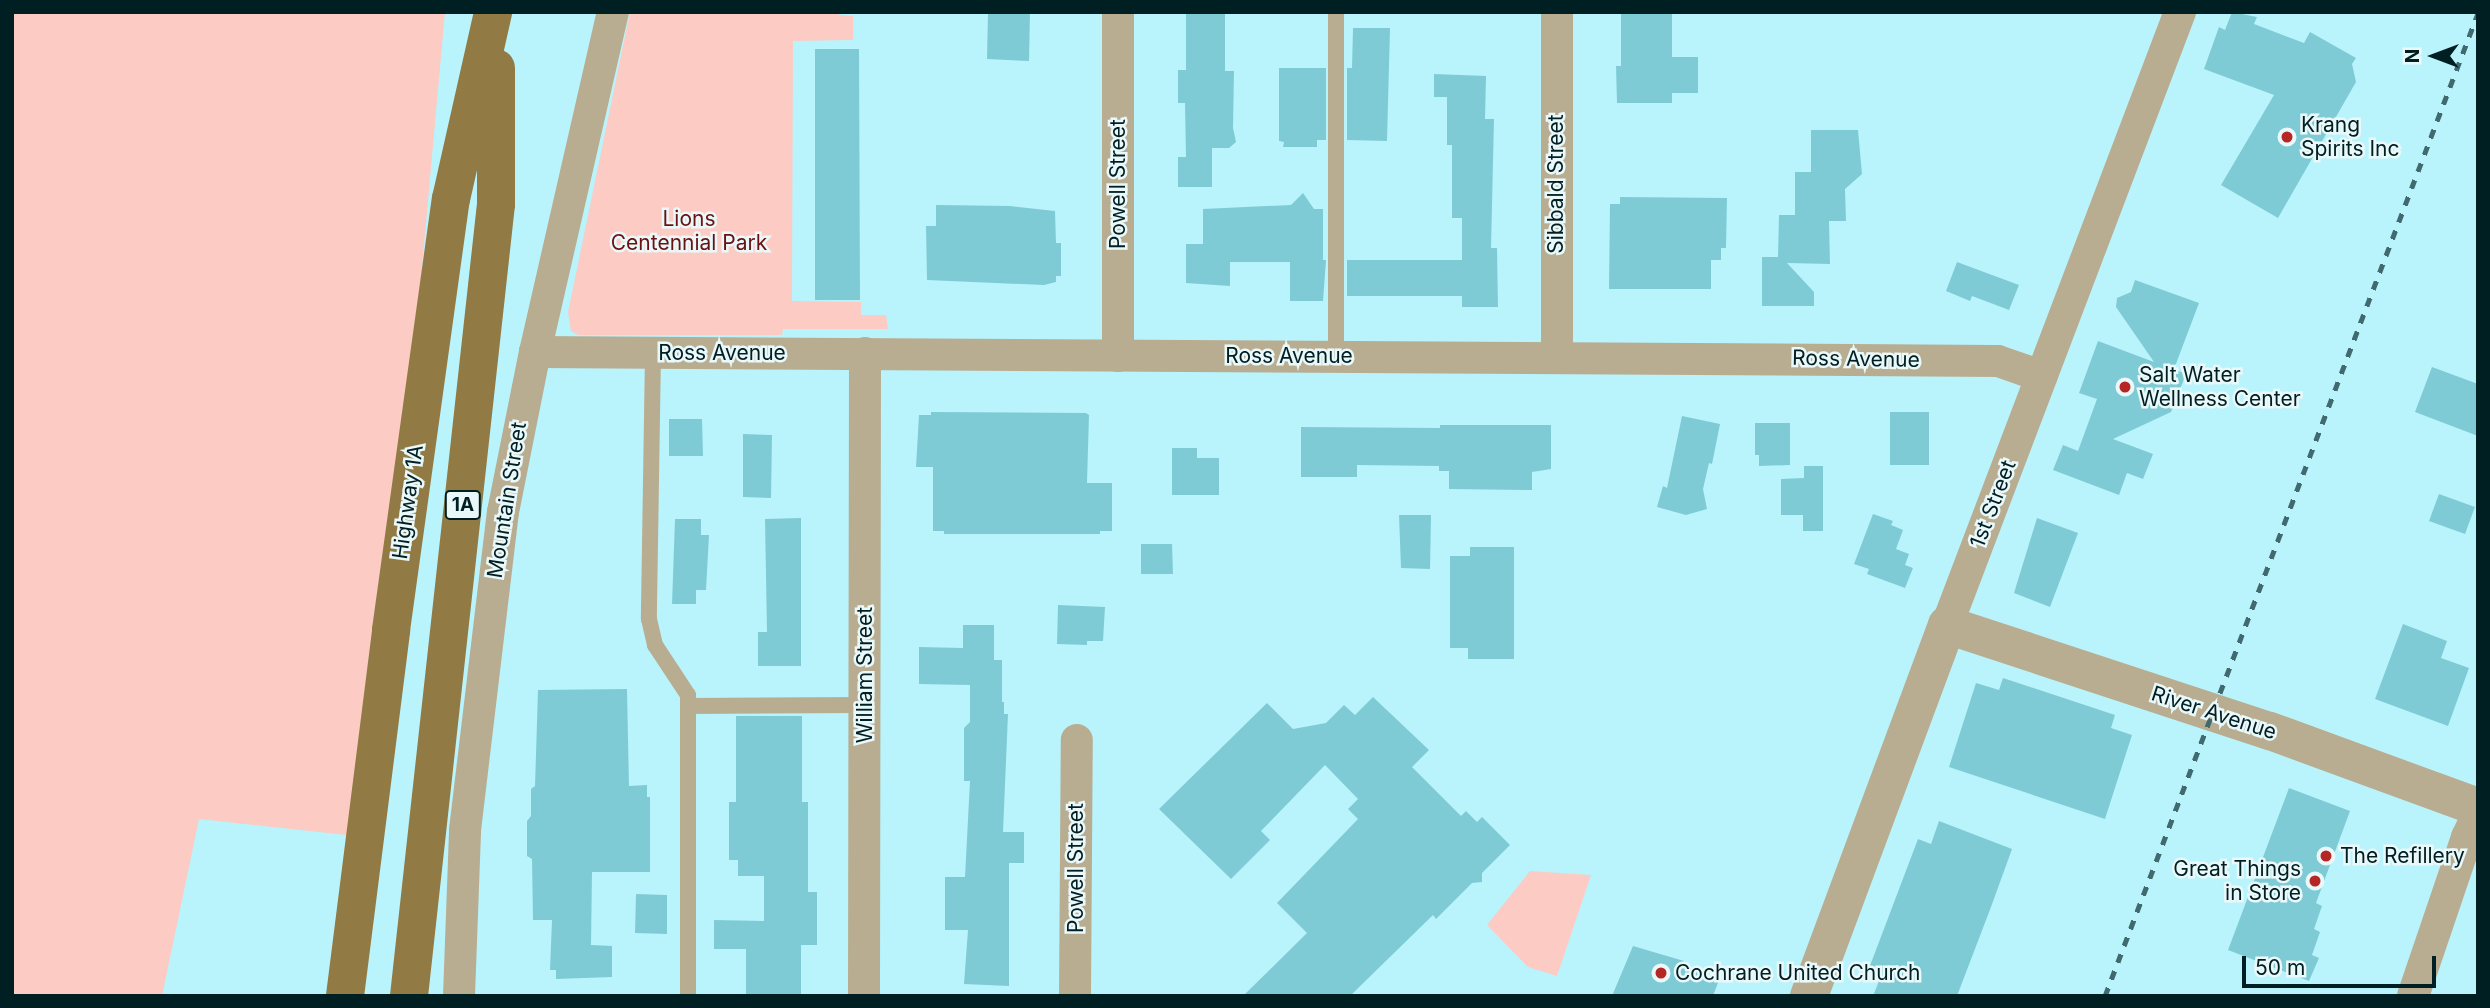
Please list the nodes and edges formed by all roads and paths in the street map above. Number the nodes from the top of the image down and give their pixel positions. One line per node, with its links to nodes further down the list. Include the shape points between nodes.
1 (495, 12): 20 (main road, Highway 1A / 1A, via 451,199); 21 (main road, Highway 1A / 1A, via 495,204)
2 (613, 12): 7 (street, Mountain Street)
3 (1118, 12): 10 (street, Powell Street)
4 (1336, 12): 12 (lane)
5 (1557, 12): 11 (street, Sibbald Street)
6 (2179, 12): 13 (street, 1st Street)
7 (535, 352): 8 (street, Ross Avenue); 22 (street, Mountain Street, via 503,512 474,739 465,830)
8 (653, 353): 9 (street, Ross Avenue); 16 (lane, via 649,618 655,645 688,695)
9 (865, 354): 10 (street, Ross Avenue); 15 (street, William Street)
10 (1118, 356): 12 (street, Ross Avenue)
11 (1557, 356): 12 (street, Ross Avenue); 13 (street, Ross Avenue, via 1998,361)
12 (1336, 357)
13 (2041, 376): 14 (street, 1st Street)
14 (1947, 625): 18 (street, River Avenue, via 2236,720); 26 (street, 1st Street)
15 (865, 705): 16 (lane); 24 (street, William Street)
16 (688, 706): 23 (lane)
17 (1077, 740): 25 (street, Powell Street)
18 (2478, 807)
19 (2478, 814): 27 (street)
20 (345, 996)
21 (409, 996)
22 (459, 996)
23 (688, 996)
24 (864, 996)
25 (1075, 996)
26 (1809, 996)
27 (2413, 996)

